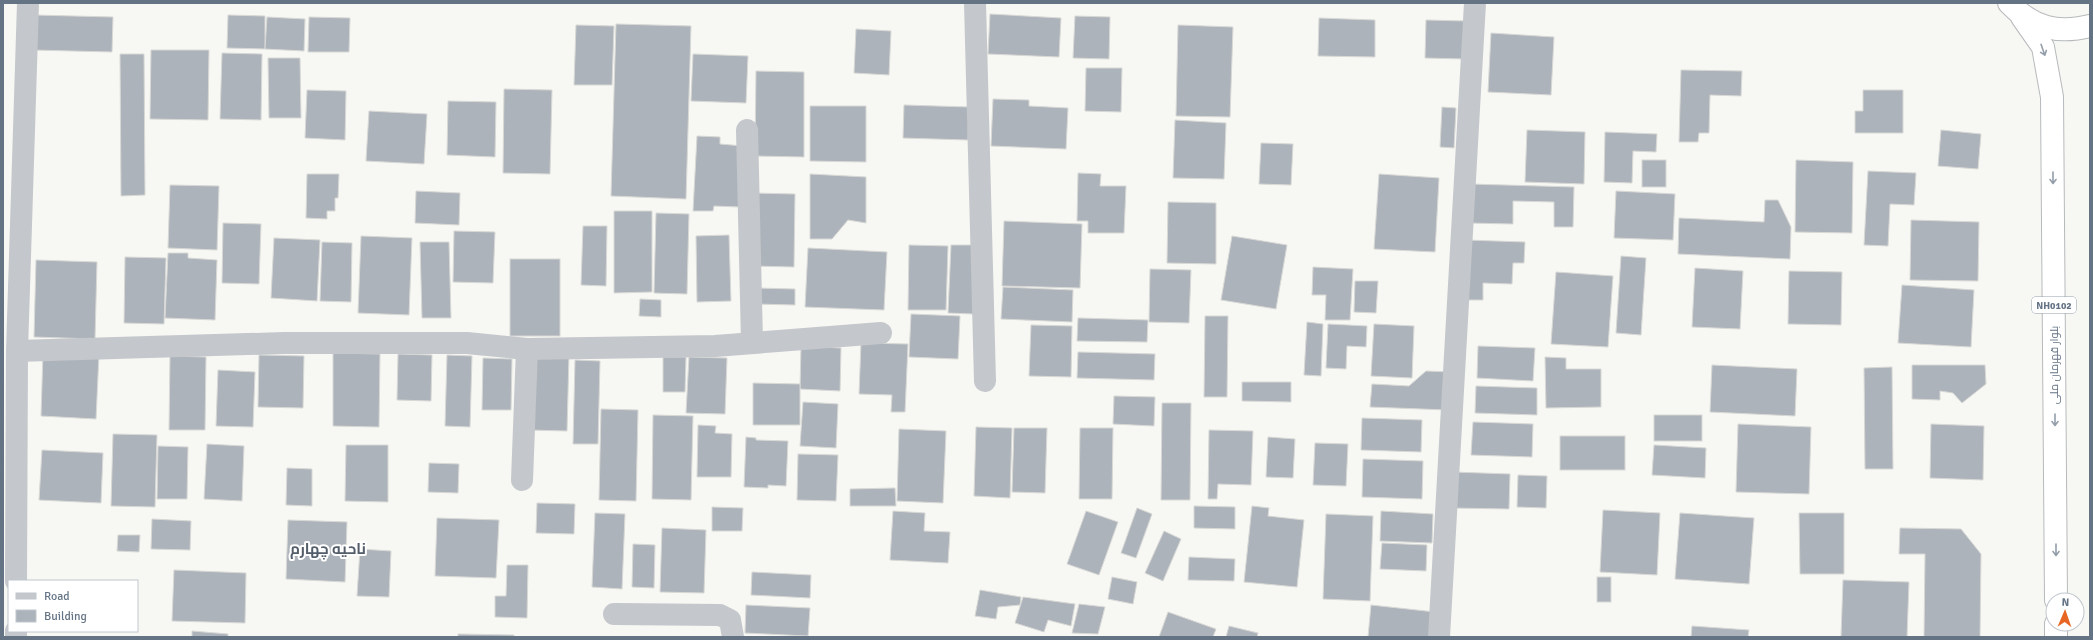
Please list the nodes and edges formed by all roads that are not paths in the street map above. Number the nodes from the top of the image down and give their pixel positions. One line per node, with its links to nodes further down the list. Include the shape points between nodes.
1 (28, 3): 10 (street)
2 (975, 3): 11 (street)
3 (1475, 3): 17 (street)
4 (2012, 6): 5 (highway, NH0102, via 2045,28 2070,30); 14 (highway, بلوار قهرمان ملی / NH0102, one-way to 14, via 2044,48 2052,97)
5 (2090, 26)
6 (747, 130): 8 (street)
7 (881, 333): 8 (street)
8 (752, 342): 9 (street, via 715,346)
9 (526, 349): 10 (street, via 467,343 285,342); 12 (street)
10 (17, 351): 13 (street)
11 (985, 381)
12 (522, 480)
13 (16, 580)
14 (2056, 592)
15 (614, 614): 16 (street, via 720,615 730,620)
16 (733, 637)
17 (1439, 637)

